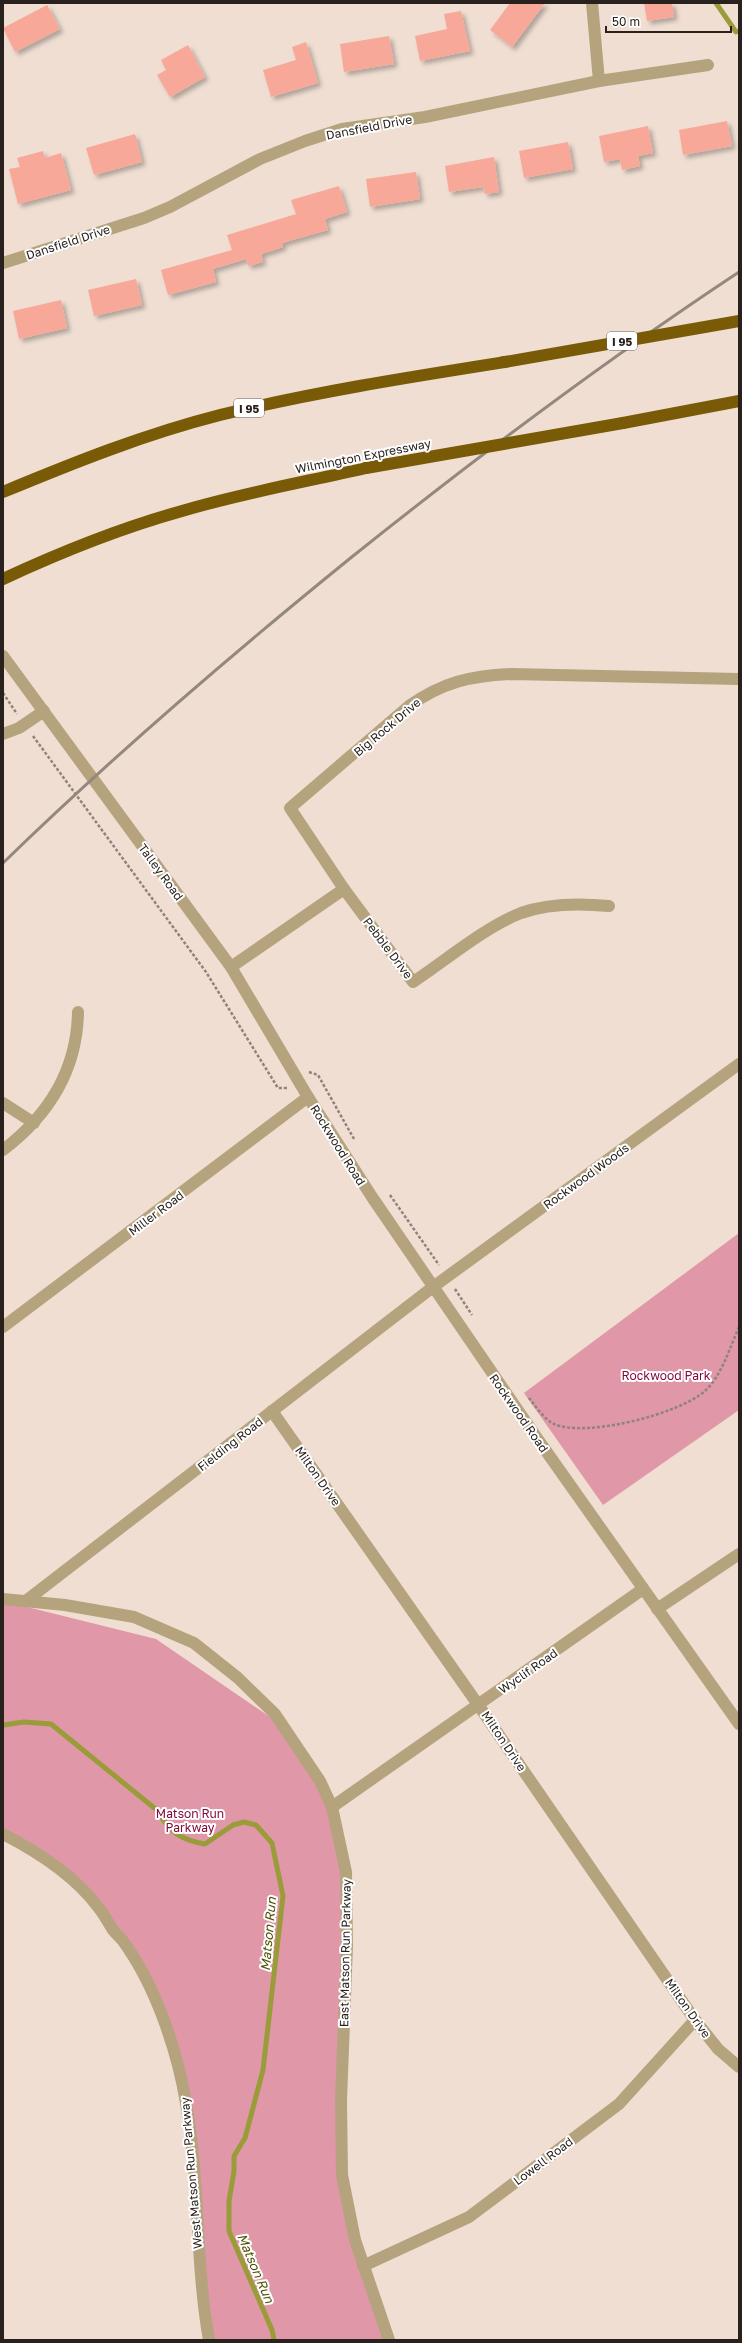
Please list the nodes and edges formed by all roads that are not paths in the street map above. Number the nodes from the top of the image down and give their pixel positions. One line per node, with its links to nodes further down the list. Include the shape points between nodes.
1 (592, 3): 3 (street)
2 (708, 65): 3 (street, Dansfield Drive)
3 (599, 82): 4 (street, Dansfield Drive, via 432,115 342,129 304,140 144,218)
4 (3, 263)
5 (739, 321): 7 (highway, I 95, bridge, via 380,382 219,415 97,454)
6 (739, 401): 8 (highway, Wilmington Expressway, bridge, via 366,468 253,493 183,510 107,536)
7 (3, 492)
8 (3, 579)
9 (3, 656): 11 (street, Talley Road)
10 (739, 679): 13 (street, Big Rock Drive, via 511,674 449,682 428,692 290,808)
11 (44, 711): 12 (street, via 19,728); 15 (street, Talley Road)
12 (3, 734)
13 (344, 889): 14 (street, Pebble Drive, via 413,982 497,926 521,914 564,904); 15 (street)
14 (609, 906)
15 (231, 967): 18 (street, Talley Road)
16 (78, 1012): 20 (street, via 75,1044 66,1077 57,1094)
17 (739, 1064): 22 (street, Rockwood Woods)
18 (308, 1097): 22 (street, Rockwood Road, via 372,1198); 23 (street, Miller Road)
19 (3, 1103): 20 (street)
20 (34, 1123): 21 (street)
21 (3, 1150)
22 (433, 1287): 24 (street, Fielding Road); 26 (street, Rockwood Road)
23 (3, 1328)
24 (272, 1411): 28 (street, Fielding Road); 30 (street, Milton Drive)
25 (739, 1554): 29 (street)
26 (644, 1589): 29 (street, Rockwood Road); 30 (street, Wyclif Road)
27 (3, 1599): 28 (street, East Matson Run Parkway)
28 (27, 1600): 32 (street, East Matson Run Parkway, via 134,1617 194,1643 238,1678 275,1714 306,1759)
29 (657, 1609): 31 (street, Rockwood Road)
30 (480, 1706): 32 (street, Wyclif Road); 34 (street, Milton Drive)
31 (739, 1724)
32 (332, 1807): 36 (street, East Matson Run Parkway, via 346,1872 347,1907 340,2150 348,2205)
33 (3, 1834): 37 (street, West Matson Run Parkway, via 49,1861 98,1907 139,1966 169,2033 186,2104 202,2299)
34 (695, 2020): 35 (street, Milton Drive, via 718,2049); 36 (street, Lowell Road, via 619,2104 475,2212)
35 (739, 2067)
36 (363, 2266): 38 (street, East Matson Run Parkway)
37 (209, 2340)
38 (389, 2340)

